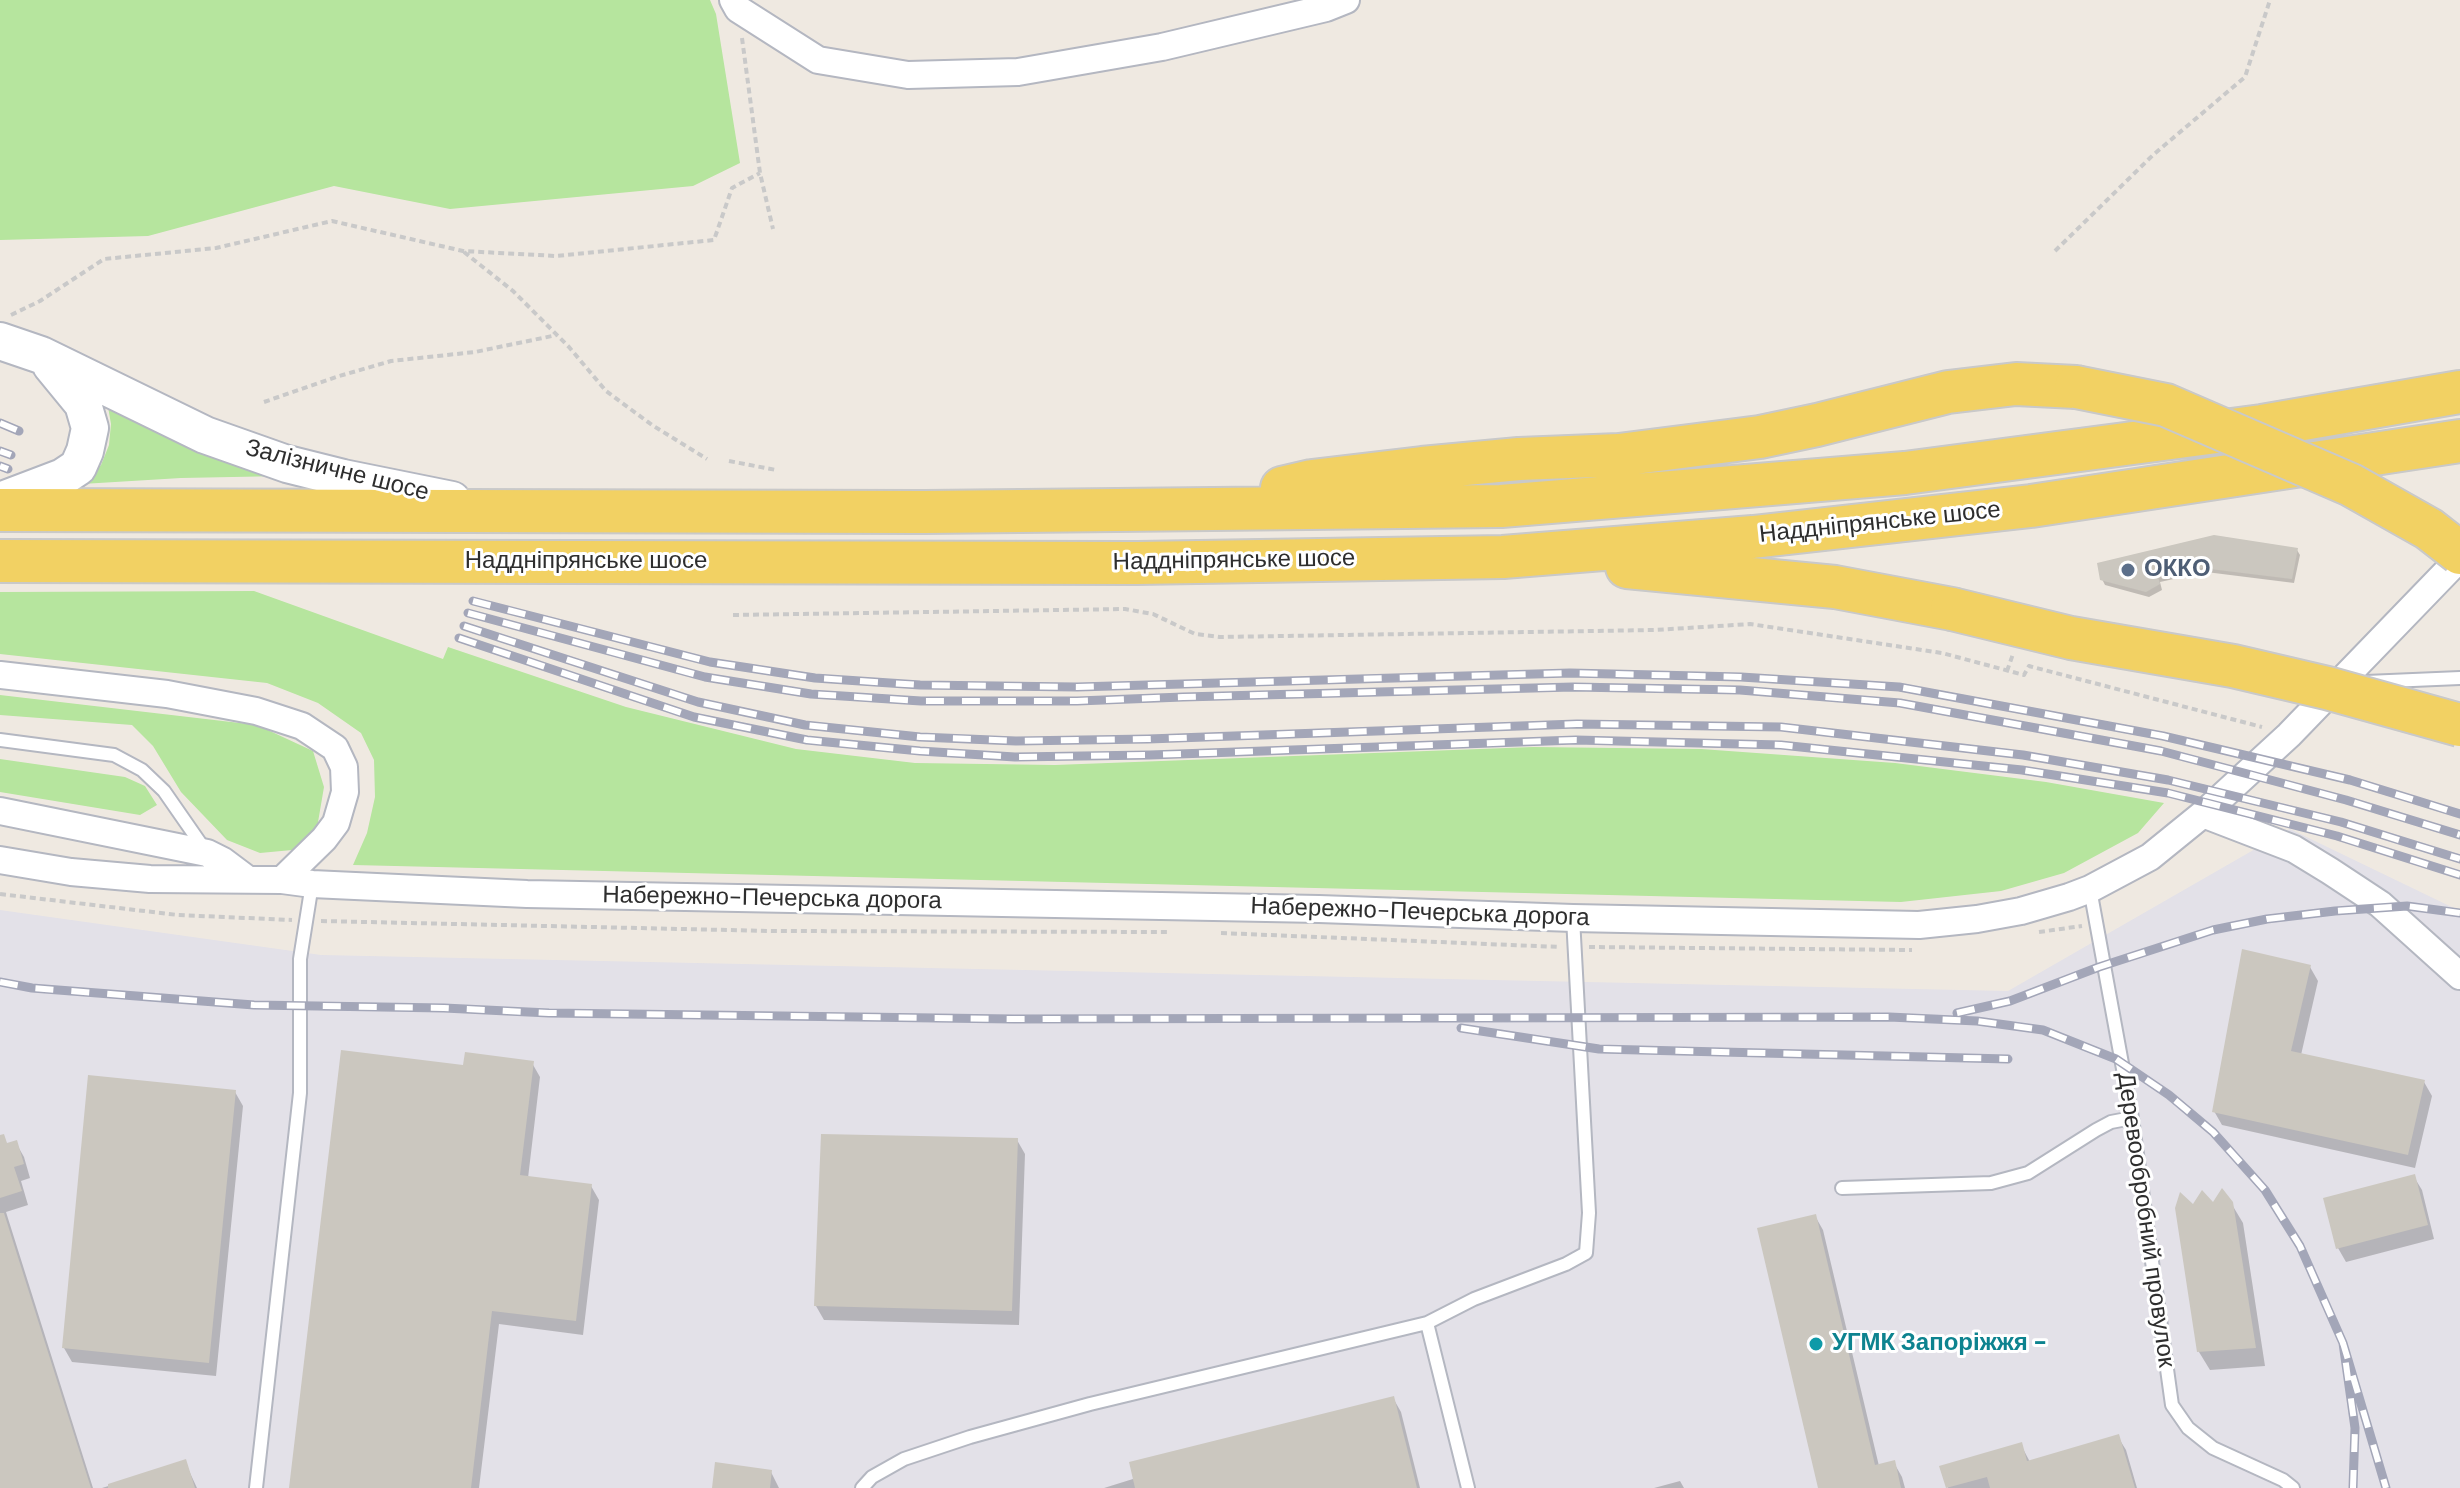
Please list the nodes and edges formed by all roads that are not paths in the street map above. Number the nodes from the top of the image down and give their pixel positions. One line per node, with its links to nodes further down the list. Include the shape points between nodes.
1 (1346, 0): 2 (street, via 1162,47 1018,72 908,75 818,60)
2 (736, 5)
3 (0, 341): 4 (street, Залізничне шосе)
4 (41, 355): 7 (street, via 83,404 90,428 85,451 78,467 63,477); 10 (street, Залізничне шосе, via 205,435 273,459)
5 (2460, 392): 9 (main road, Наддніпрянське шосе, via 2262,426 1905,473 1501,506)
6 (2460, 441): 12 (main road, Наддніпрянське шосе, via 2031,506 1753,537)
7 (0, 501)
8 (0, 510): 10 (main road, Наддніпрянське шосе)
9 (1179, 510): 10 (main road, Наддніпрянське шосе); 11 (main road, bridge, via 1312,481 1519,459 1619,455 1760,437 1948,392 2016,384 2076,387 2166,405 2351,485 2429,529)
10 (508, 511)
11 (2460, 556): 16 (street, Набережно-Печерська дорога)
12 (1503, 557): 13 (main road, Наддніпрянське шосе, via 1153,563); 17 (main road, bridge, via 1835,587 2071,638 2233,666)
13 (0, 561)
14 (0, 675): 24 (street, via 167,694 256,711 302,726 335,748 344,767 345,792 336,823)
15 (2460, 678): 16 (lane)
16 (2339, 684): 20 (street, Набережно-Печерська дорога)
17 (2460, 725)
18 (0, 740): 21 (lane, via 114,755 142,770 164,791)
19 (0, 811): 21 (street)
20 (2203, 814): 26 (street, Набережно-Печерська дорога, via 2150,857); 28 (street, via 2294,849 2330,871 2380,904)
21 (207, 853): 23 (street)
22 (0, 860): 23 (street, Набережно-Печерська дорога, via 150,879)
23 (247, 879): 24 (street, Набережно-Печерська дорога)
24 (282, 880): 25 (street, Набережно-Печерська дорога)
25 (312, 884): 27 (street, Набережно-Печерська дорога, via 527,894); 32 (lane, via 300,959 300,1093)
26 (2090, 889): 27 (street, Набережно-Печерська дорога, via 2021,911 1919,925); 29 (lane, Деревообробний провулок)
27 (1573, 918): 31 (lane, via 1589,1213 1586,1253)
28 (2460, 976)
29 (2132, 1118): 30 (lane, via 2111,1122 2028,1173 1991,1183); 35 (lane, Деревообробний провулок, via 2172,1405 2188,1428 2213,1448)
30 (1842, 1188)
31 (1427, 1323): 33 (lane, via 970,1437 904,1459); 34 (lane)
32 (256, 1488)
33 (862, 1488)
34 (1468, 1488)
35 (2293, 1488)

